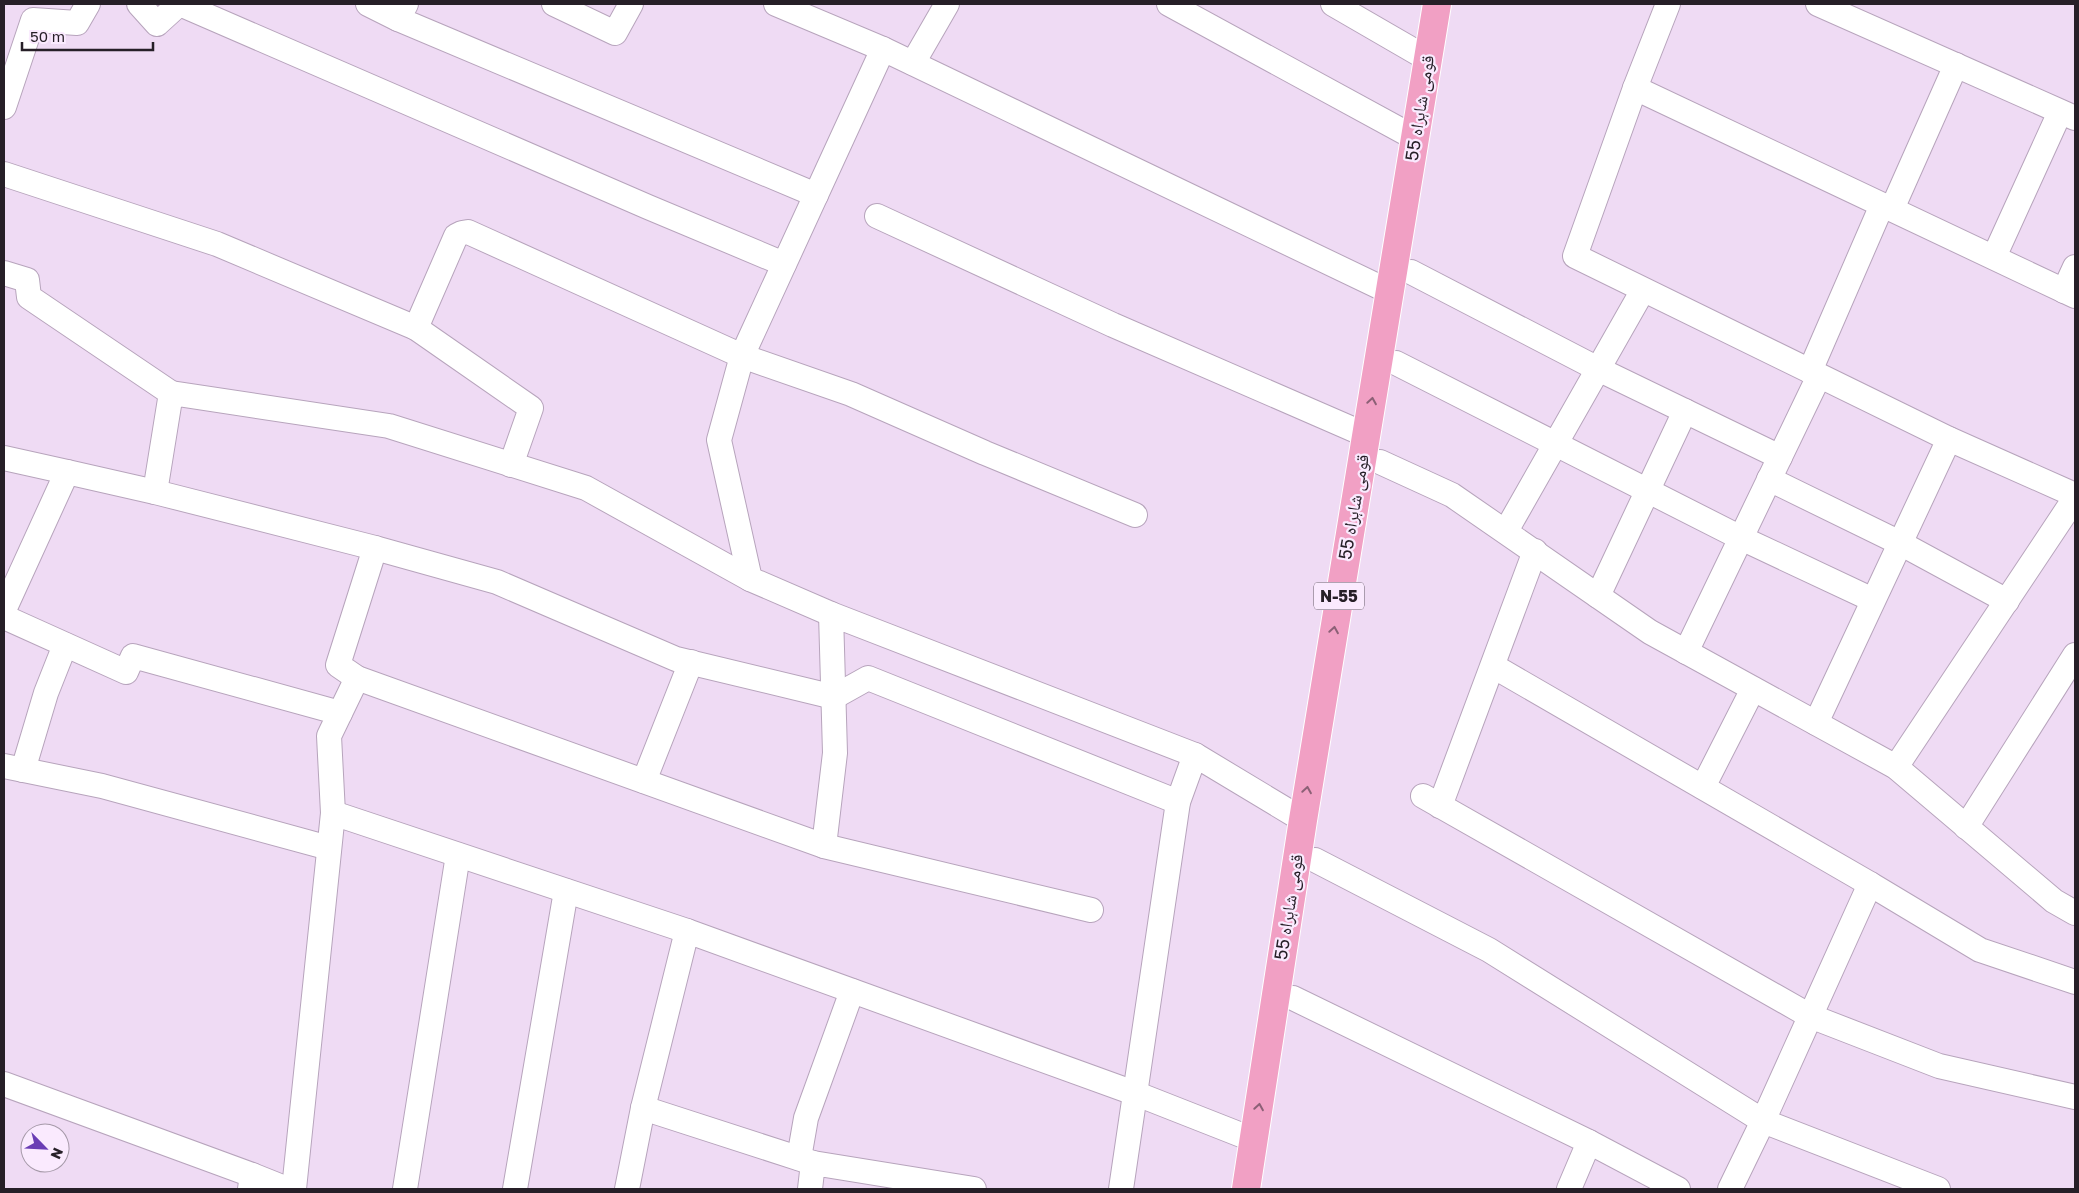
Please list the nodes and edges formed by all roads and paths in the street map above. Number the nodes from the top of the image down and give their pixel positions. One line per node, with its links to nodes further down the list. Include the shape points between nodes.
1 (88, 4): 21 (street, via 77,22 33,20)
2 (139, 4): 3 (street, via 158,24)
3 (180, 4): 29 (street)
4 (368, 4): 15 (street)
5 (554, 4): 6 (street, via 615,33)
6 (632, 4)
7 (776, 4): 16 (street)
8 (948, 4): 18 (street)
9 (1169, 4): 23 (street)
10 (1333, 4): 17 (street)
11 (1437, 4): 17 (highway, قومی شاہراہ 55 / N-55)
12 (1455, 4): 31 (highway, قومی شاہراہ 55 / N-55)
13 (1668, 4): 20 (street)
14 (1818, 4): 19 (street)
15 (402, 11): 25 (street)
16 (883, 49): 18 (street); 25 (street)
17 (1428, 59): 23 (highway, قومی شاہراہ 55 / N-55)
18 (913, 63): 34 (street)
19 (1956, 66): 22 (street); 26 (street)
20 (1635, 88): 26 (street); 33 (street, via 1574,256)
21 (4, 107)
22 (2068, 115): 28 (street)
23 (1415, 138): 34 (highway, قومی شاہراہ 55 / N-55)
24 (4, 174): 36 (street, via 217,244)
25 (816, 195): 29 (street)
26 (1887, 207): 28 (street); 40 (street)
27 (877, 216): 43 (street, via 1112,325)
28 (1994, 257): 35 (street)
29 (784, 264): 37 (street)
30 (2075, 267): 35 (street)
31 (1411, 272): 38 (highway, قومی شاہراہ 55 / N-55); 39 (street)
32 (4, 273): 41 (street, via 28,280 29,296)
33 (1643, 290): 39 (street); 40 (street)
34 (1390, 292): 43 (highway, قومی شاہراہ 55 / N-55, one-way to 34)
35 (2070, 293)
36 (416, 328): 37 (street, via 456,236 468,232); 49 (street, via 531,408)
37 (742, 356): 56 (street, via 852,394); 62 (street, via 719,440)
38 (1396, 362): 45 (street); 48 (highway, قومی شاہراہ 55 / N-55)
39 (1598, 369): 42 (street); 45 (street)
40 (1815, 374): 44 (street); 46 (street)
41 (171, 392): 49 (street, via 389,426); 53 (street)
42 (1685, 411): 46 (street); 52 (street)
43 (1366, 435): 54 (highway, قومی شاہراہ 55 / N-55)
44 (1949, 439): 55 (street); 59 (street)
45 (1555, 445): 52 (street); 57 (street)
46 (1780, 457): 51 (street)
47 (4, 458): 50 (street)
48 (1380, 462): 54 (highway, قومی شاہراہ 55 / N-55); 57 (street, via 1452,495)
49 (511, 465): 62 (street, via 586,488)
50 (67, 472): 53 (street); 66 (street)
51 (1770, 479): 58 (street); 59 (street)
52 (1647, 491): 58 (street); 63 (street)
53 (155, 492): 60 (street)
54 (1366, 494): 72 (highway, قومی شاہراہ 55 / N-55)
55 (2075, 496): 65 (street)
56 (1135, 515)
57 (1506, 532): 61 (street)
58 (1741, 538): 64 (street); 70 (street)
59 (1900, 543): 64 (street); 65 (street)
60 (376, 548): 73 (street, via 497,582 676,659); 75 (street, via 338,665)
61 (1535, 551): 63 (street); 74 (street)
62 (750, 579): 67 (street)
63 (1598, 596): 70 (street)
64 (1873, 600): 79 (street)
65 (2007, 601): 81 (street)
66 (4, 610)
67 (832, 614): 77 (street); 80 (street)
68 (4, 617): 69 (street)
69 (65, 645): 78 (street, via 126,672 133,656); 82 (street)
70 (1686, 652): 76 (street)
71 (2075, 655): 88 (street)
72 (1338, 658): 87 (highway, قومی شاہراہ 55 / N-55, one-way to 72); 92 (highway, قومی شاہراہ 55 / N-55)
73 (691, 662): 77 (street); 83 (street)
74 (1493, 666): 84 (street); 101 (street, via 1431,801)
75 (357, 678): 78 (street); 83 (street)
76 (1753, 689): 79 (street); 84 (street)
77 (834, 697): 85 (street, via 868,678); 89 (street, via 836,753)
78 (340, 713): 86 (street, via 329,736)
79 (1816, 723): 81 (street)
80 (1195, 755): 85 (street); 87 (street)
81 (1896, 767): 88 (street)
82 (13, 768): 90 (street, via 102,786)
83 (644, 781): 89 (street)
84 (1703, 787): 93 (street)
85 (1178, 802): 104 (street)
86 (333, 813): 90 (street); 91 (street)
87 (1302, 820): 98 (highway, قومی شاہراہ 55 / N-55)
88 (1966, 827): 96 (street, via 2054,901)
89 (824, 846): 95 (street)
90 (329, 848): 113 (street)
91 (458, 855): 94 (street); 114 (street)
92 (1315, 860): 98 (highway, قومی شاہراہ 55 / N-55); 107 (street, via 1489,950)
93 (1870, 884): 99 (street, via 1980,950); 101 (street)
94 (566, 891): 97 (street); 115 (street)
95 (1091, 910)
96 (2075, 913)
97 (688, 931): 100 (street); 106 (street)
98 (1290, 980): 102 (highway, قومی شاہراہ 55 / N-55); 109 (street)
99 (2075, 982)
100 (852, 990): 104 (street); 110 (street, via 806,1118)
101 (1810, 1016): 105 (street, via 1939,1066); 107 (street)
102 (1272, 1081): 108 (highway, قومی شاہراہ 55 / N-55, one-way to 102); 121 (highway, قومی شاہراہ 55 / N-55)
103 (4, 1084): 111 (street)
104 (1137, 1094): 108 (street); 119 (street)
105 (2075, 1096)
106 (643, 1108): 110 (street); 116 (street)
107 (1763, 1120): 124 (street); 125 (street)
108 (1254, 1140): 120 (highway, قومی شاہراہ 55 / N-55)
109 (1589, 1142): 122 (street); 123 (street)
110 (806, 1161): 117 (street); 118 (street)
111 (251, 1182): 112 (street)
112 (287, 1189)
113 (294, 1189)
114 (405, 1189)
115 (515, 1189)
116 (627, 1189)
117 (810, 1189)
118 (974, 1189)
119 (1122, 1189)
120 (1246, 1189)
121 (1264, 1189)
122 (1569, 1189)
123 (1678, 1189)
124 (1730, 1189)
125 (1938, 1189)

